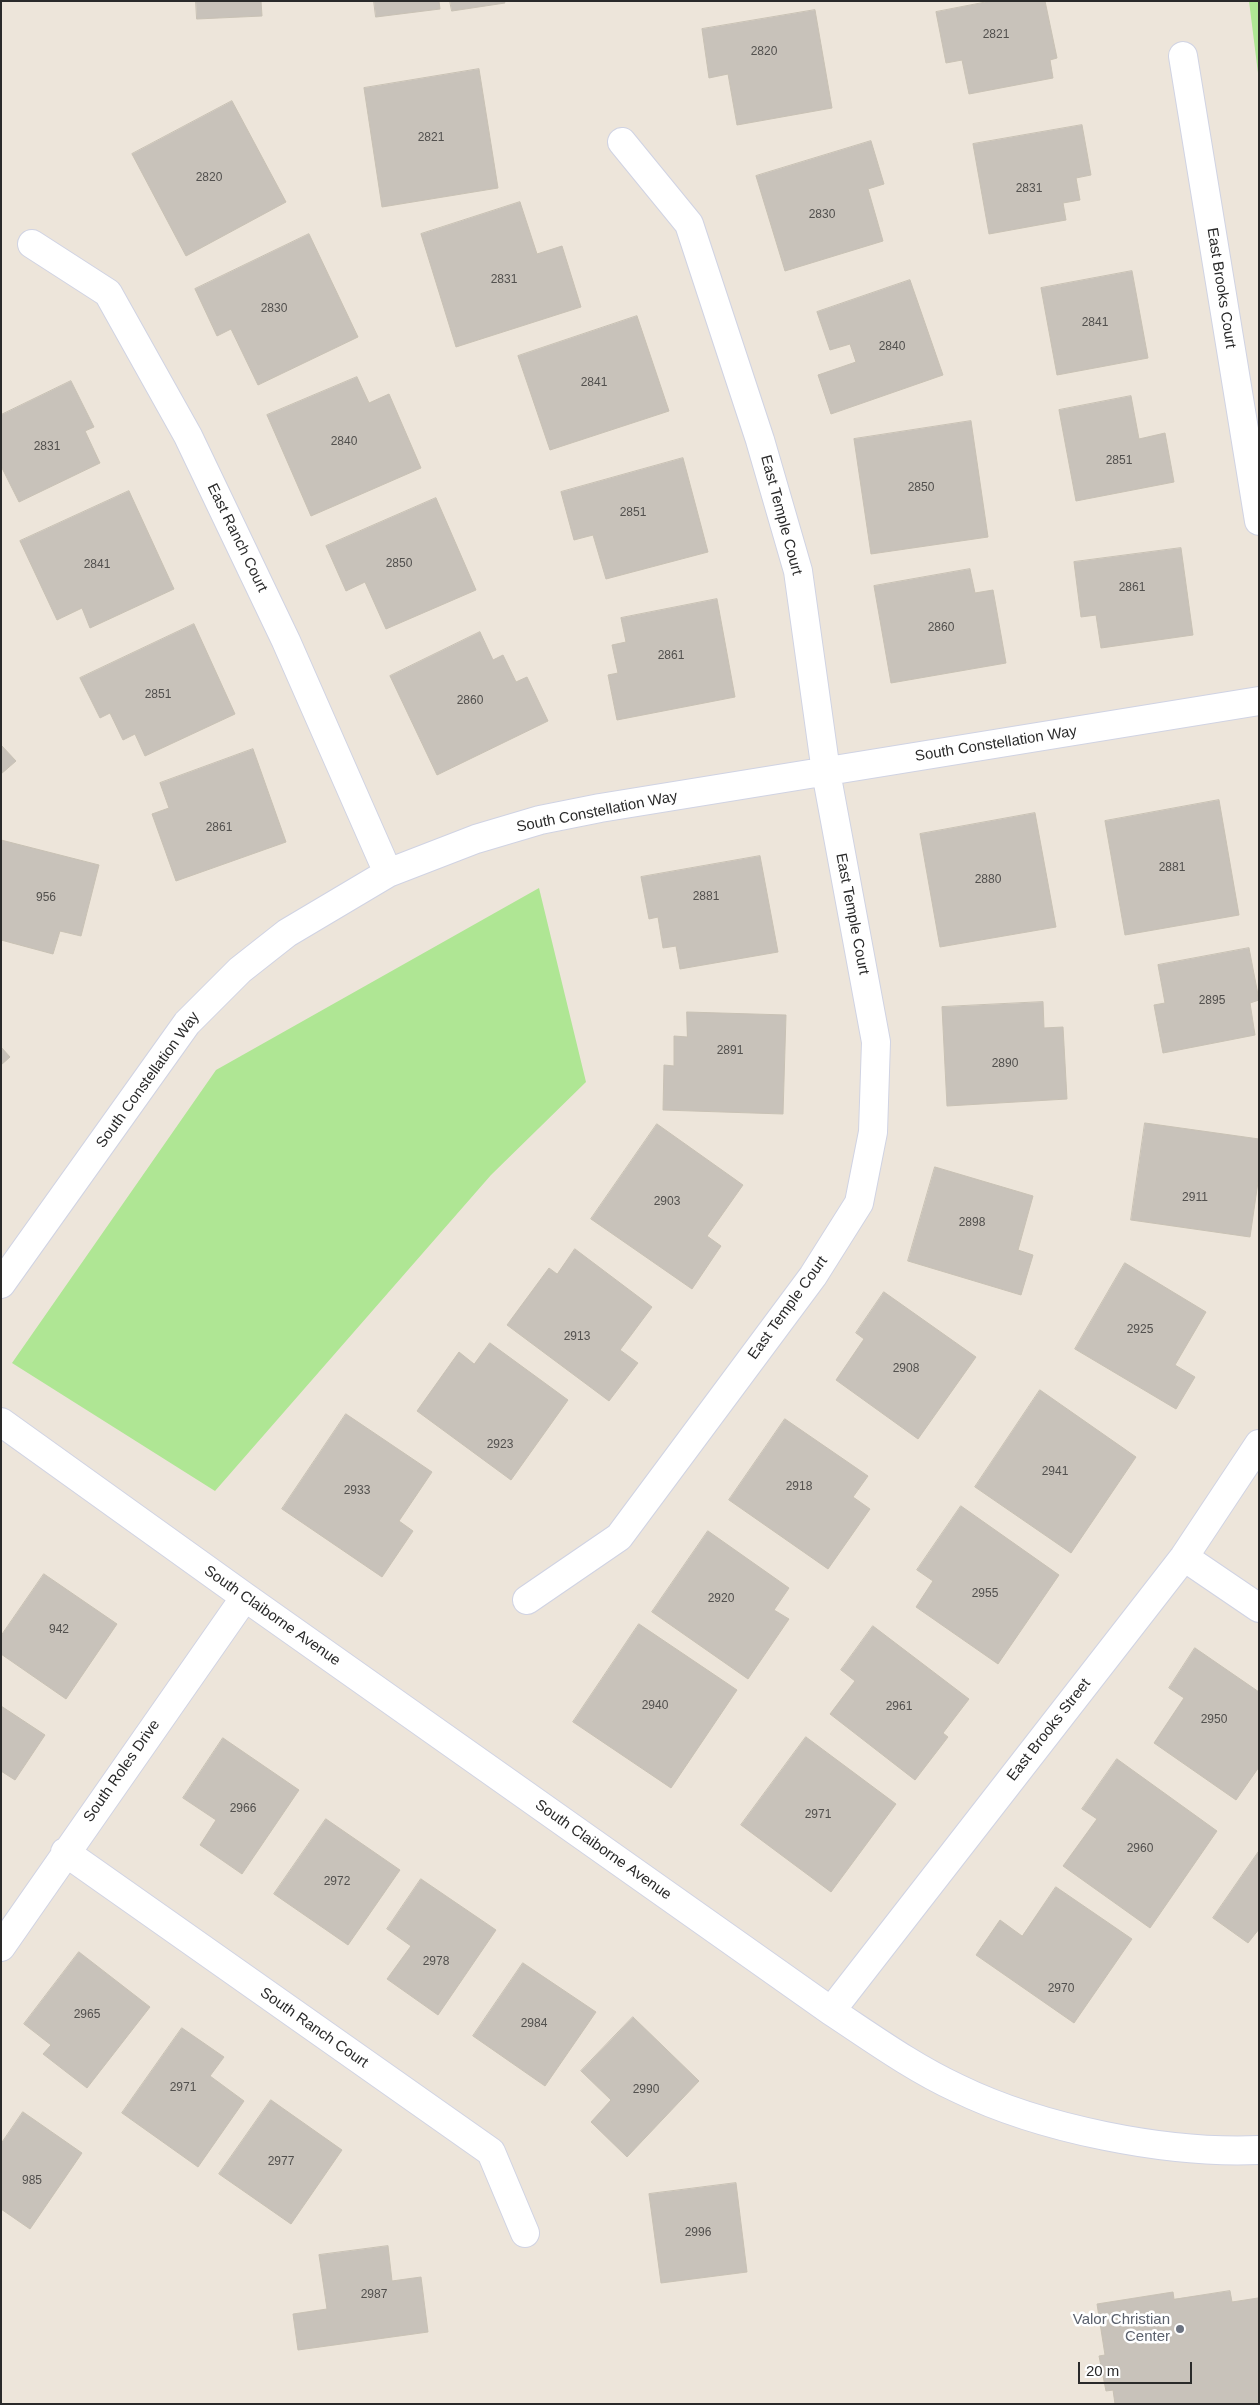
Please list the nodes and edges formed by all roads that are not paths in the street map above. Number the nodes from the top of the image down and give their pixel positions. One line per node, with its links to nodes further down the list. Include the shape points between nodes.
1 (1183, 56): 4 (street, East Brooks Court)
2 (622, 142): 6 (street, East Temple Court, via 689,224 760,440 798,571)
3 (32, 244): 7 (street, East Ranch Court, via 108,293 188,436 286,641)
4 (1259, 521)
5 (1259, 701): 6 (street, South Constellation Way)
6 (826, 772): 7 (street, South Constellation Way, via 540,820 476,839); 13 (street, East Temple Court, via 876,1042 873,1132 859,1203 813,1276 619,1537)
7 (388, 873): 8 (street, South Constellation Way, via 287,933 240,970 187,1023)
8 (1, 1284)
9 (1, 1422): 12 (street, South Claiborne Avenue)
10 (1259, 1444): 11 (street, East Brooks Street)
11 (1184, 1557): 14 (street); 17 (street, East Brooks Street)
12 (244, 1597): 15 (street, South Roles Drive); 17 (street, South Claiborne Avenue)
13 (527, 1600)
14 (1259, 1608)
15 (65, 1852): 16 (street, South Roles Drive); 19 (street, South Ranch Court, via 491,2152)
16 (1, 1947)
17 (831, 2011): 18 (street, South Claiborne Avenue, via 904,2060 1001,2107 1116,2139 1184,2147)
18 (1259, 2150)
19 (525, 2234)

